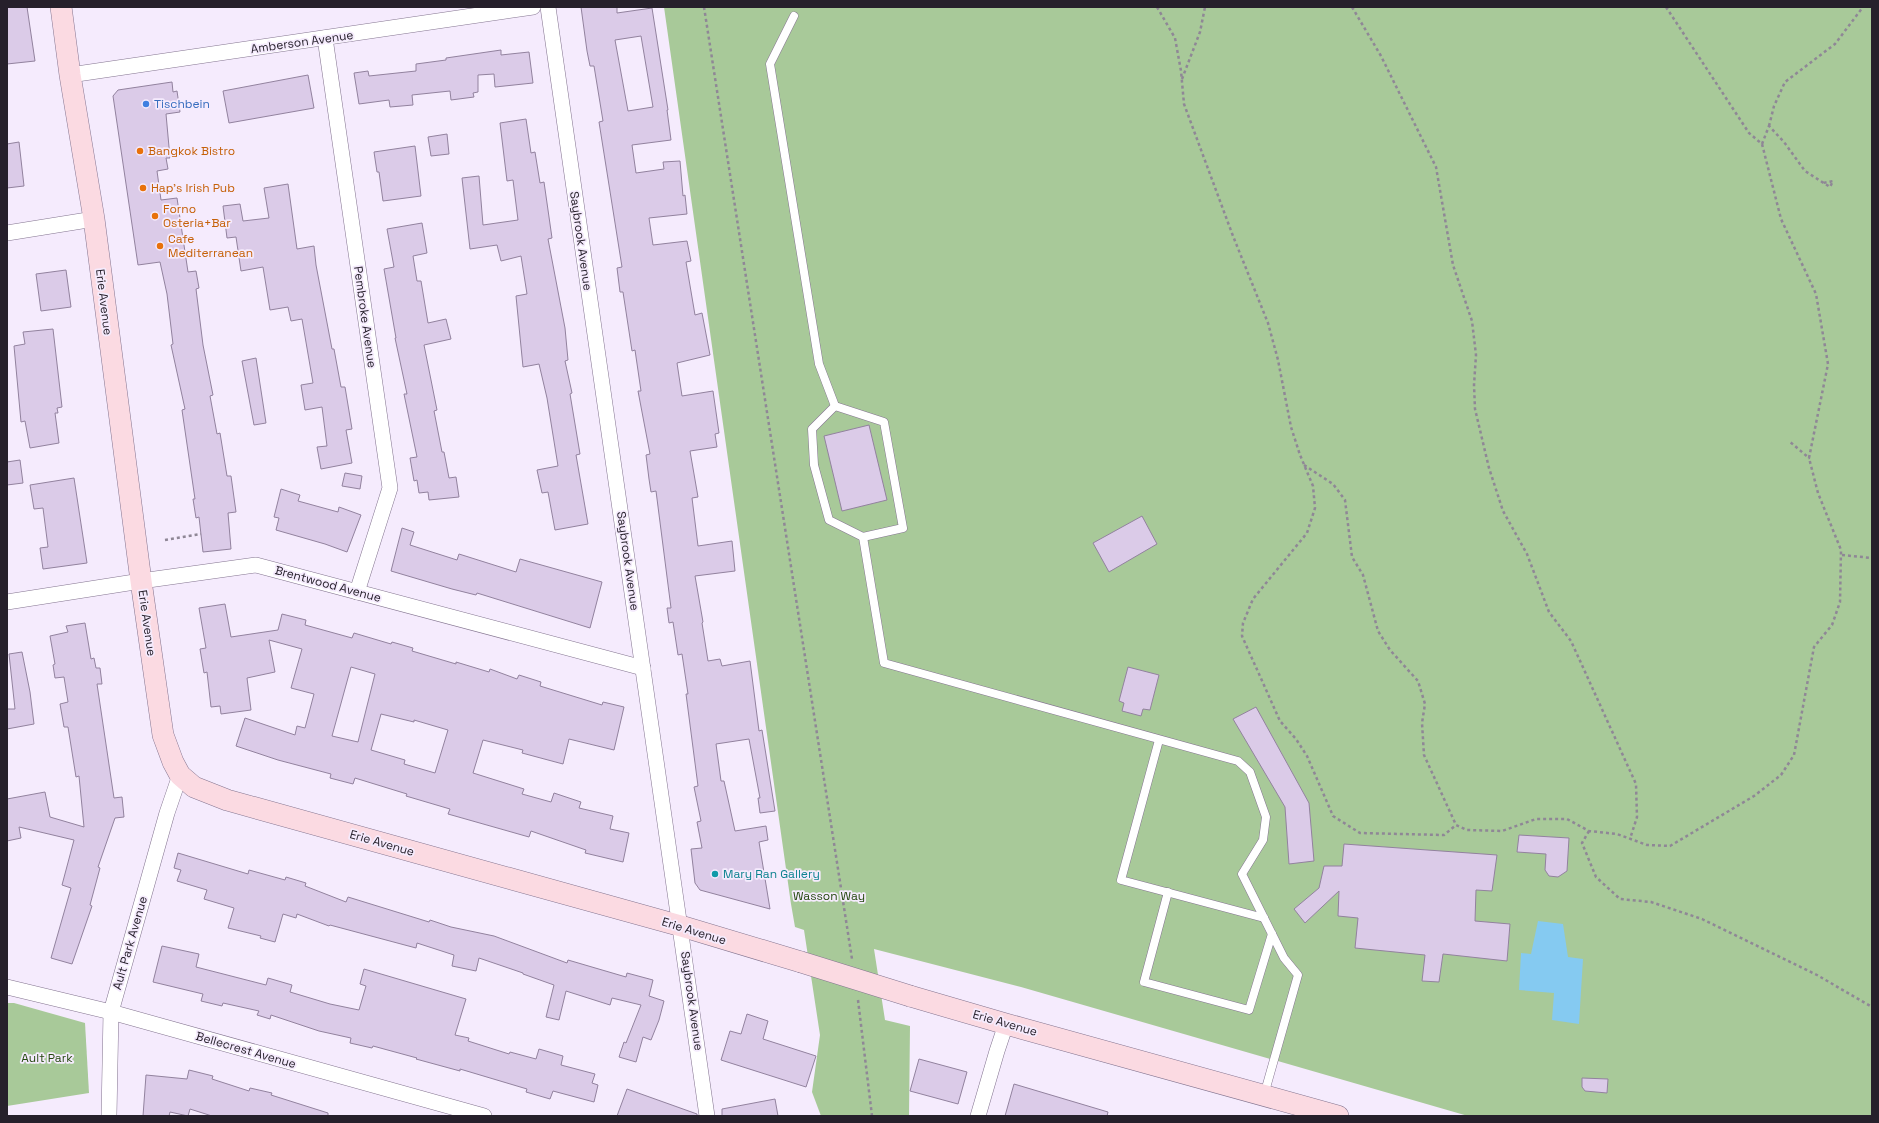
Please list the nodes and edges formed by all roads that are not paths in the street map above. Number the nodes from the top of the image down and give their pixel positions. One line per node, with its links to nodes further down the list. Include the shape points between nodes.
1 (61, 7): 6 (street, Erie Avenue)
2 (533, 7): 5 (street, Amberson Avenue)
3 (548, 7): 14 (street, Saybrook Avenue)
4 (794, 16): 9 (lane, via 770,64 819,364)
5 (324, 38): 6 (street, Amberson Avenue); 12 (street, Pembroke Avenue, via 390,488)
6 (70, 76): 7 (street, Erie Avenue)
7 (94, 219): 8 (street); 11 (street, Erie Avenue)
8 (7, 233)
9 (834, 406): 10 (lane, via 812,429 814,465 829,520); 10 (lane, via 884,422 903,528)
10 (863, 537): 15 (lane, via 884,663)
11 (141, 581): 12 (street, Brentwood Avenue, via 256,565); 13 (street, Brentwood Avenue); 16 (street, Erie Avenue, via 163,735)
12 (357, 592): 14 (street, Brentwood Avenue)
13 (7, 602)
14 (643, 668): 19 (street, Saybrook Avenue)
15 (1159, 740): 17 (lane, via 1121,880); 18 (lane, via 1238,761 1250,772 1266,817 1263,840 1242,874)
16 (180, 775): 19 (street, Erie Avenue, via 194,787 227,800); 22 (street, Ault Park Avenue)
17 (1168, 892): 18 (lane); 20 (lane, via 1144,982 1249,1010)
18 (1264, 918): 20 (lane)
19 (681, 926): 23 (street, Erie Avenue, bridge); 27 (street, Saybrook Avenue)
20 (1272, 934): 24 (lane, via 1284,958 1298,975)
21 (7, 987): 22 (street, Bellecrest Avenue)
22 (111, 1012): 25 (street, Ault Park Avenue); 26 (street, Bellecrest Avenue)
23 (1006, 1024): 24 (street, Erie Avenue); 28 (street)
24 (1264, 1096): 29 (street, Erie Avenue)
25 (109, 1116)
26 (484, 1116)
27 (708, 1116)
28 (978, 1116)
29 (1338, 1116)

